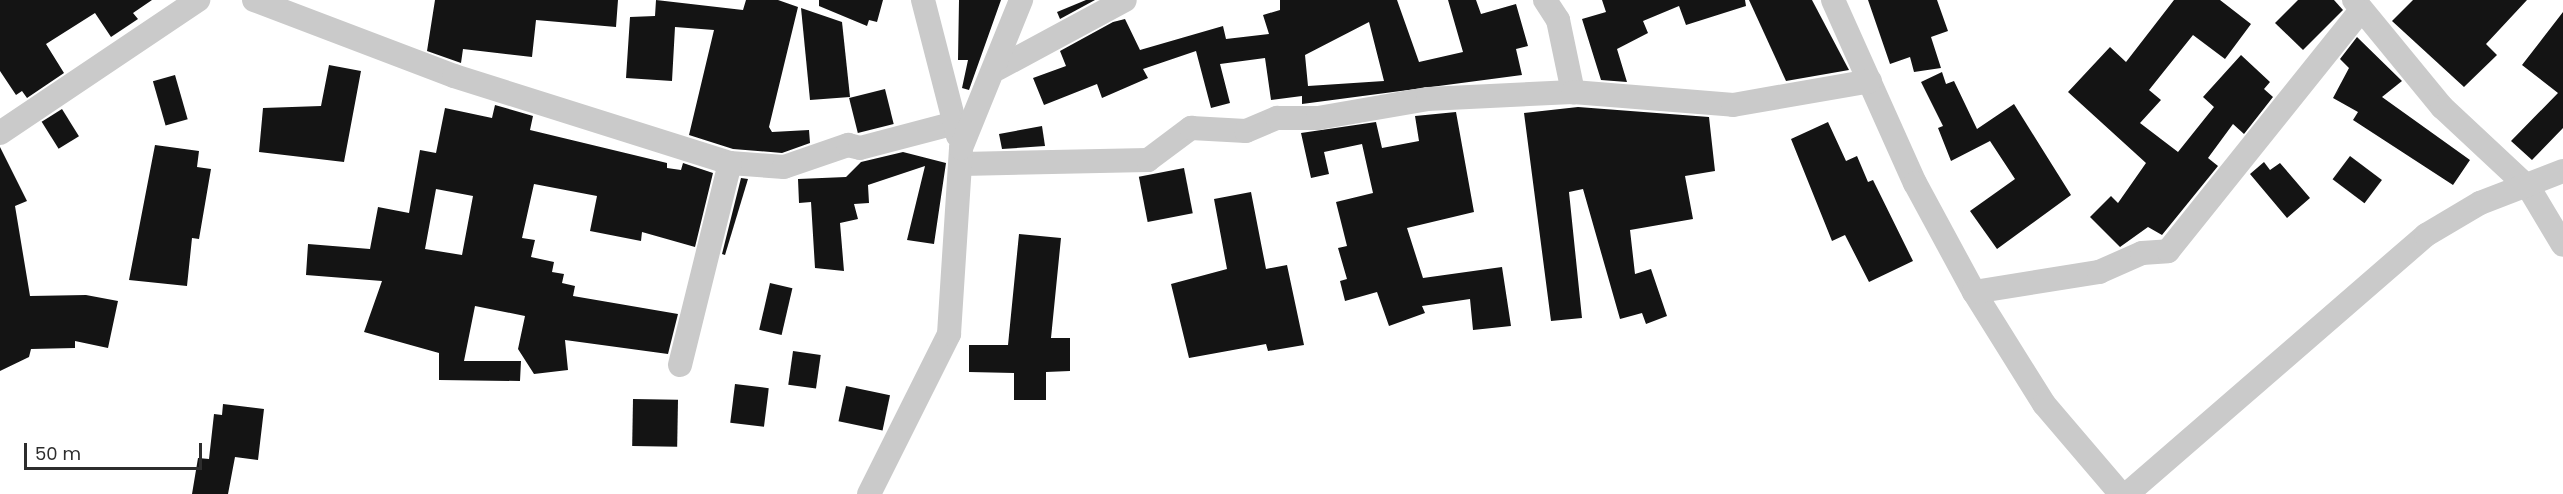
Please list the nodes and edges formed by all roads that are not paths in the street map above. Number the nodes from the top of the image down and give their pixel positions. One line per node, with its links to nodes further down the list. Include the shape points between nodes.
1 (198, 0): 13 (street)
2 (254, 0): 15 (street, via 454,76)
3 (923, 0): 12 (street)
4 (1021, 0): 9 (street)
5 (1125, 0): 9 (street)
6 (1545, 0): 11 (street, via 1558,20)
7 (1833, 0): 10 (street)
8 (2357, 5): 17 (street, via 2442,107); 19 (street, via 2168,251 2142,253 2099,272)
9 (997, 69): 14 (street)
10 (1870, 81): 11 (street, via 1733,105); 19 (street, via 1915,183)
11 (1573, 92): 14 (street, via 1428,99 1318,118 1277,118 1246,131 1191,128 1148,160)
12 (955, 123): 14 (street); 15 (street, via 860,148 848,145 784,167)
13 (0, 133)
14 (961, 155): 21 (street, via 949,334)
15 (730, 163): 20 (street)
16 (2563, 171): 17 (street)
17 (2529, 188): 18 (street); 23 (street, via 2480,203 2426,235)
18 (2563, 244)
19 (1974, 292): 22 (street, via 2044,404)
20 (680, 365)
21 (869, 494)
22 (2121, 494)
23 (2127, 494)

